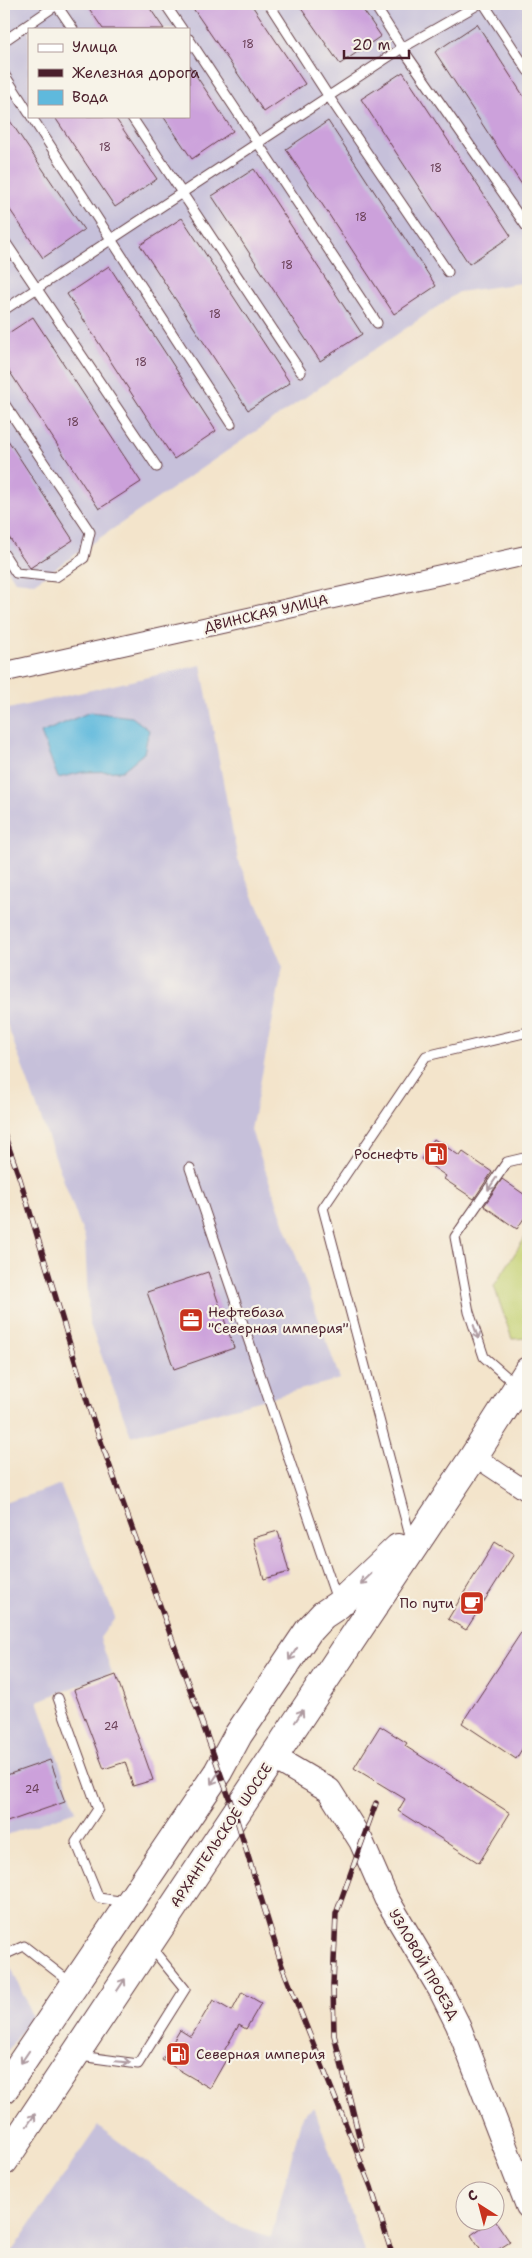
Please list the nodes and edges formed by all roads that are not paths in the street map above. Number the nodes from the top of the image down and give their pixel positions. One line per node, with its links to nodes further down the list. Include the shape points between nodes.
1 (57, 4): 7 (lane); 10 (lane)
2 (165, 4): 8 (lane)
3 (269, 4): 14 (lane)
4 (374, 4): 11 (lane)
5 (478, 4): 11 (lane)
6 (484, 4): 12 (lane)
7 (72, 28)
8 (181, 28)
9 (190, 40): 18 (lane)
10 (4, 41)
11 (402, 48): 14 (lane); 20 (lane)
12 (528, 70)
13 (4, 74): 15 (lane)
14 (329, 98): 18 (lane); 23 (lane)
15 (28, 112)
16 (32, 118): 22 (lane)
17 (132, 118): 19 (lane)
18 (259, 143): 19 (lane); 26 (lane)
19 (182, 193): 22 (lane); 27 (lane)
20 (526, 226)
21 (4, 240): 24 (lane)
22 (110, 240): 24 (lane); 29 (lane)
23 (448, 272)
24 (35, 289): 25 (lane); 30 (lane)
25 (4, 310)
26 (377, 323)
27 (301, 372)
28 (4, 403): 31 (lane, via 90,532 84,558 56,577 16,573)
29 (231, 424)
30 (156, 467)
31 (4, 554)
32 (528, 555): 33 (street, ДВИНСКАЯ УЛИЦА)
33 (4, 672)
34 (528, 1032): 41 (lane, via 426,1056 323,1208)
35 (528, 1157): 37 (lane, one-way to 37, via 506,1162 455,1237 469,1312 484,1357)
36 (190, 1168): 42 (lane)
37 (523, 1379): 38 (main road, АРХАНГЕЛЬСКОЕ ШОССЕ)
38 (474, 1456): 39 (street); 40 (main road, АРХАНГЕЛЬСКОЕ ШОССЕ)
39 (528, 1492)
40 (438, 1508): 41 (main road, АРХАНГЕЛЬСКОЕ ШОССЕ); 43 (main road, АРХАНГЕЛЬСКОЕ ШОССЕ)
41 (410, 1536): 42 (main road, АРХАНГЕЛЬСКОЕ ШОССЕ, one-way to 42)
42 (331, 1610): 43 (main road); 45 (main road, АРХАНГЕЛЬСКОЕ ШОССЕ, one-way to 45, via 309,1630)
43 (352, 1637): 46 (main road, АРХАНГЕЛЬСКОЕ ШОССЕ, one-way to 43)
44 (58, 1698): 47 (lane, via 98,1808 76,1842 99,1898)
45 (238, 1735): 46 (main road); 47 (main road, АРХАНГЕЛЬСКОЕ ШОССЕ, one-way to 47, via 218,1772)
46 (273, 1757): 48 (main road, АРХАНГЕЛЬСКОЕ ШОССЕ); 55 (street, УЗЛОВОЙ ПРОЕЗД, via 330,1790 361,1841 386,1898 458,2024)
47 (122, 1913): 48 (main road); 51 (main road, АРХАНГЕЛЬСКОЕ ШОССЕ)
48 (148, 1944): 52 (main road, АРХАНГЕЛЬСКОЕ ШОССЕ, one-way to 48); 52 (lane, one-way to 48, via 138,2064 185,1989)
49 (4, 1955): 50 (lane, via 24,1946)
50 (70, 1982)
51 (41, 2033): 52 (main road); 53 (main road, АРХАНГЕЛЬСКОЕ ШОССЕ, one-way to 53)
52 (74, 2055): 54 (main road, АРХАНГЕЛЬСКОЕ ШОССЕ, one-way to 52)
53 (4, 2089)
54 (4, 2161)
55 (528, 2206)

